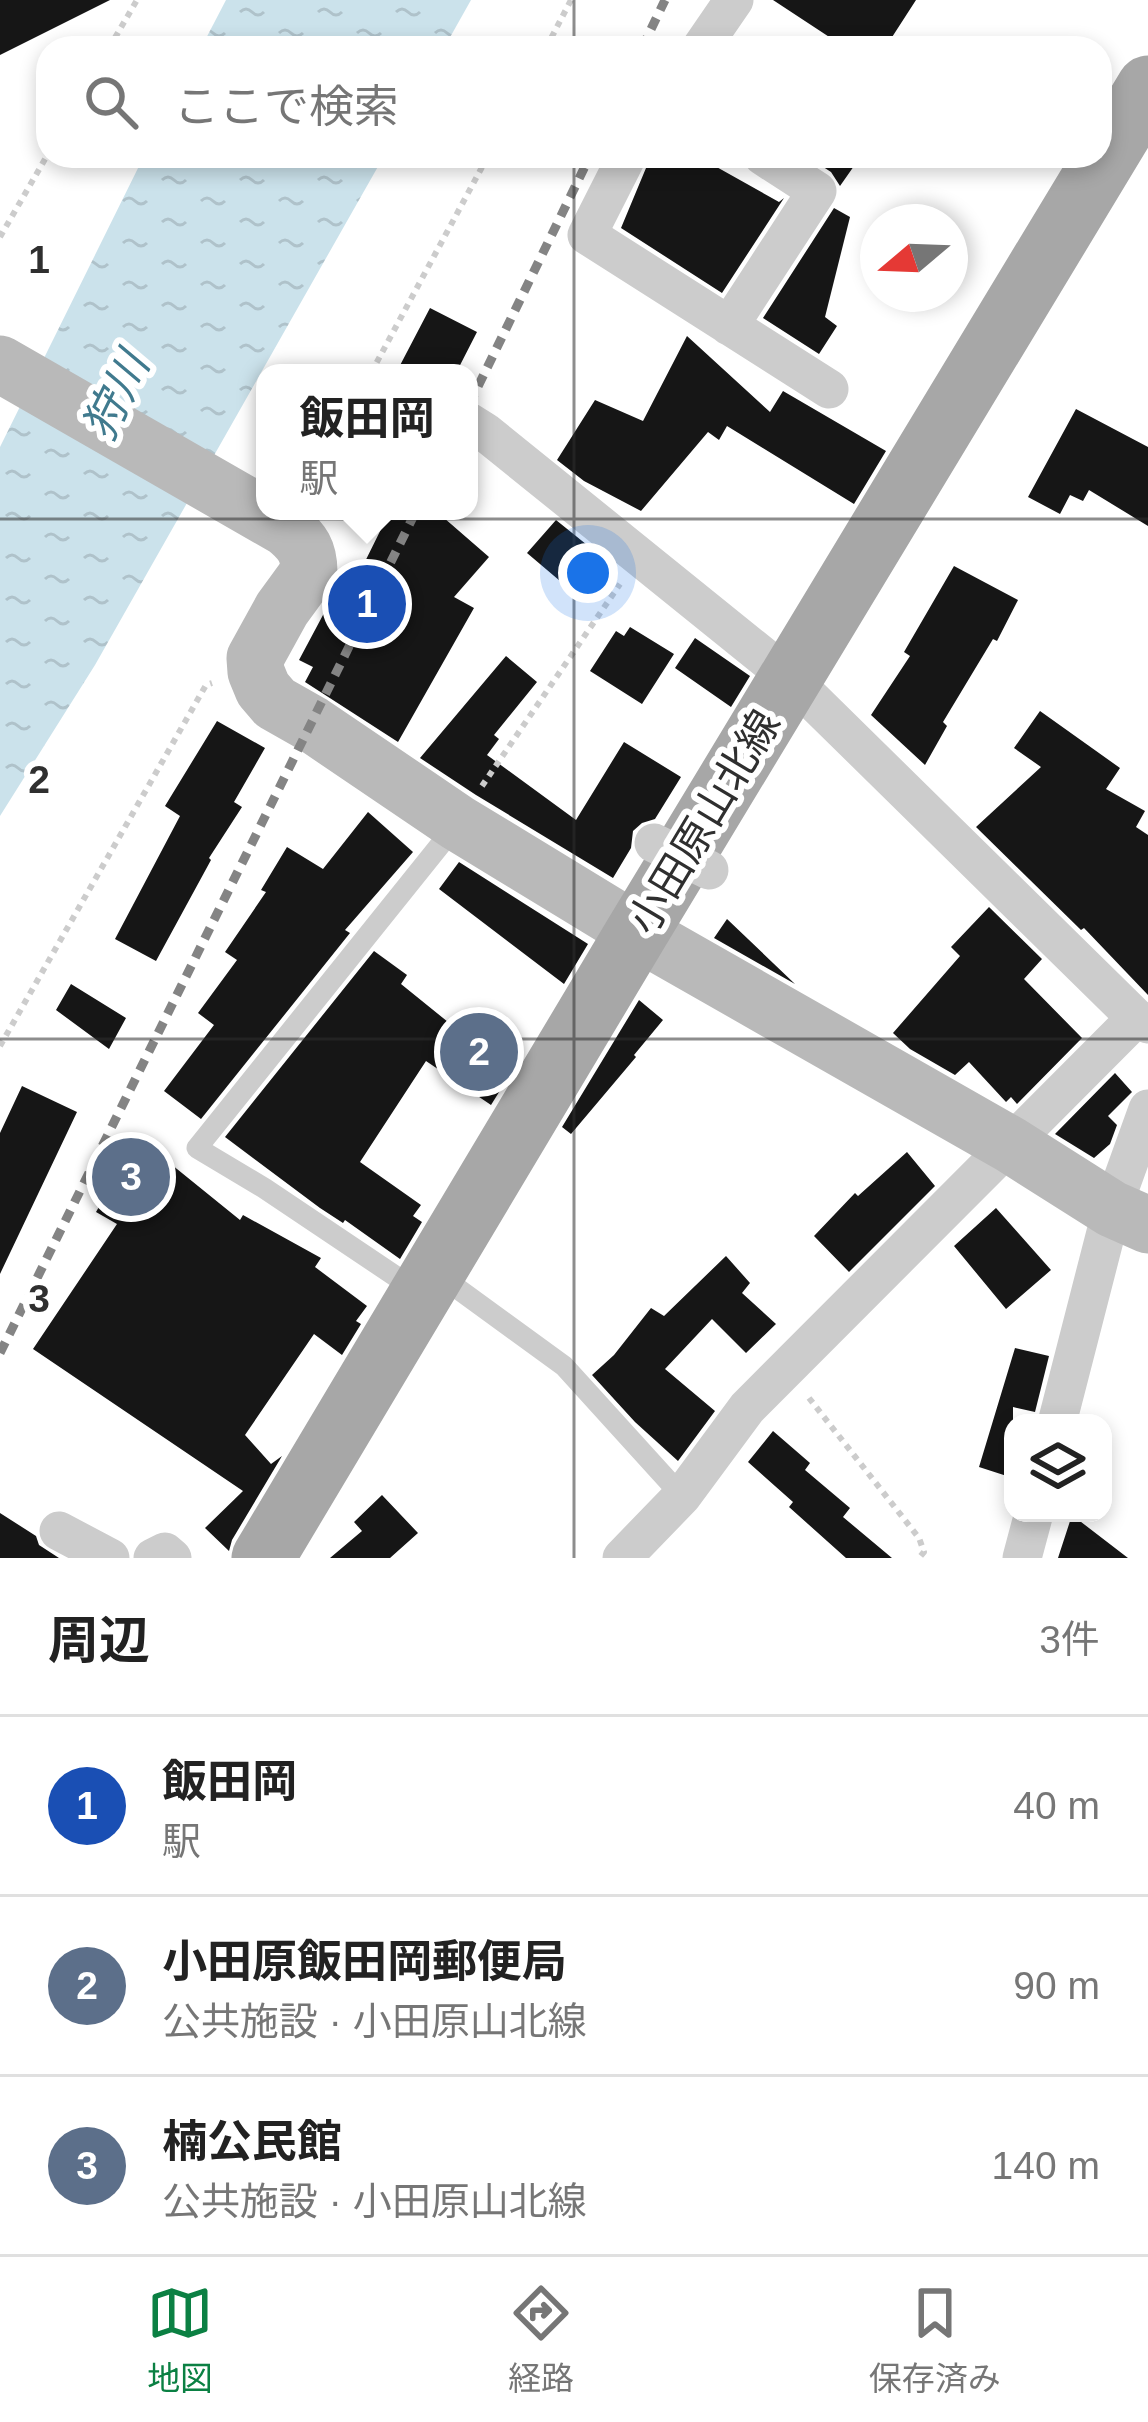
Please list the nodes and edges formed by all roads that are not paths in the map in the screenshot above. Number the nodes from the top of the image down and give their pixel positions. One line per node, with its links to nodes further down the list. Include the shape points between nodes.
1 (734, 0): 2 (street)
2 (708, 36)
3 (1148, 87): 4 (main road, 小田原山北線)
4 (1112, 147)
5 (621, 168): 8 (street, via 587,235)
6 (782, 168): 8 (street, via 817,191)
7 (1099, 168): 14 (main road, 小田原山北線)
8 (729, 326): 10 (street)
9 (0, 364): 12 (street)
10 (830, 389)
11 (478, 428): 14 (street)
12 (256, 503)
13 (297, 525): 15 (street, via 309,572 255,658 263,689)
14 (791, 679): 18 (main road, 小田原山北線); 19 (street)
15 (458, 823): 18 (street); 23 (lane, via 196,1148)
16 (654, 843): 17 (street, bridge)
17 (710, 869)
18 (637, 932): 21 (street); 23 (main road, 小田原山北線)
19 (1142, 1021): 21 (street)
20 (1148, 1109): 22 (street)
21 (1010, 1144): 22 (street); 25 (street, via 747,1408)
22 (1130, 1217): 24 (street)
23 (428, 1283): 25 (lane, via 564,1366); 31 (main road, 小田原山北線)
24 (1060, 1414)
25 (682, 1496): 32 (street)
26 (1032, 1522): 33 (street)
27 (59, 1531): 28 (street)
28 (110, 1558)
29 (153, 1558): 30 (street)
30 (172, 1558)
31 (263, 1558)
32 (622, 1558)
33 (1022, 1558)

